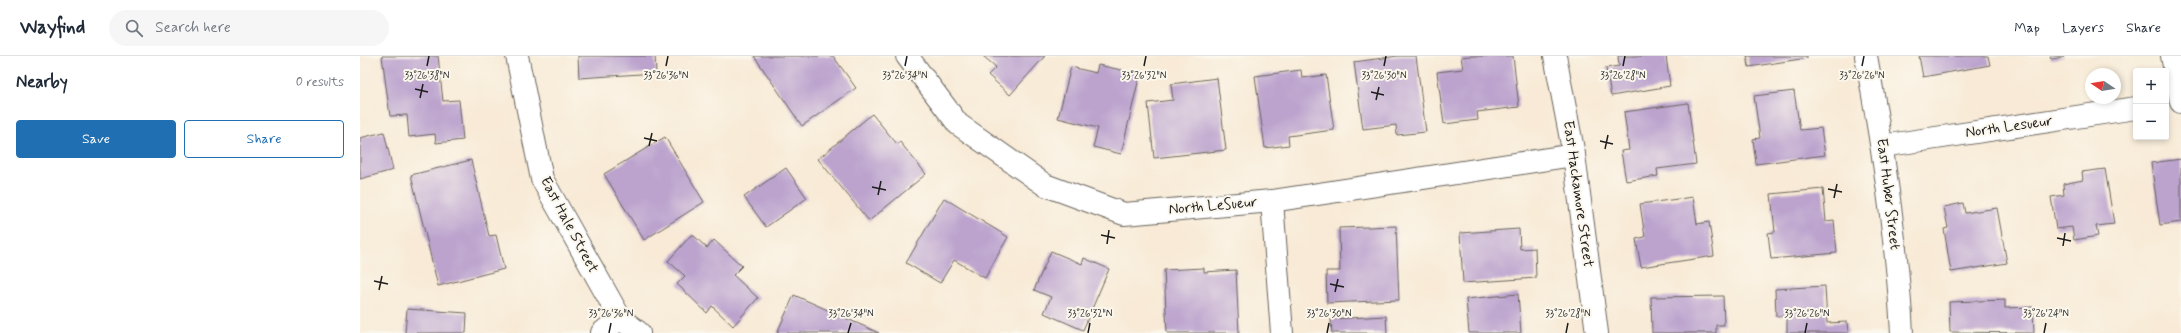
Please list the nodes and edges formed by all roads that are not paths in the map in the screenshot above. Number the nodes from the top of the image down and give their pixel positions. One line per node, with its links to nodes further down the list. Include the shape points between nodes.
1 (517, 56): 12 (street, East Hale Street, via 542,179)
2 (907, 56): 11 (street, North LeSueur, via 958,124 1046,185 1124,214)
3 (1555, 56): 10 (street, East Hackamore Street)
4 (1866, 56): 9 (street, East Huber Street)
5 (2172, 56): 6 (street)
6 (2181, 102): 7 (street)
7 (2169, 104)
8 (2133, 108): 9 (street, North Lesueur)
9 (1882, 146): 17 (street, East Huber Street)
10 (1574, 155): 11 (street, North LeSueur); 16 (street, East Hackamore Street)
11 (1272, 201): 15 (street)
12 (620, 318): 13 (street); 14 (street)
13 (602, 333)
14 (639, 333)
15 (1282, 333)
16 (1597, 333)
17 (1902, 333)

